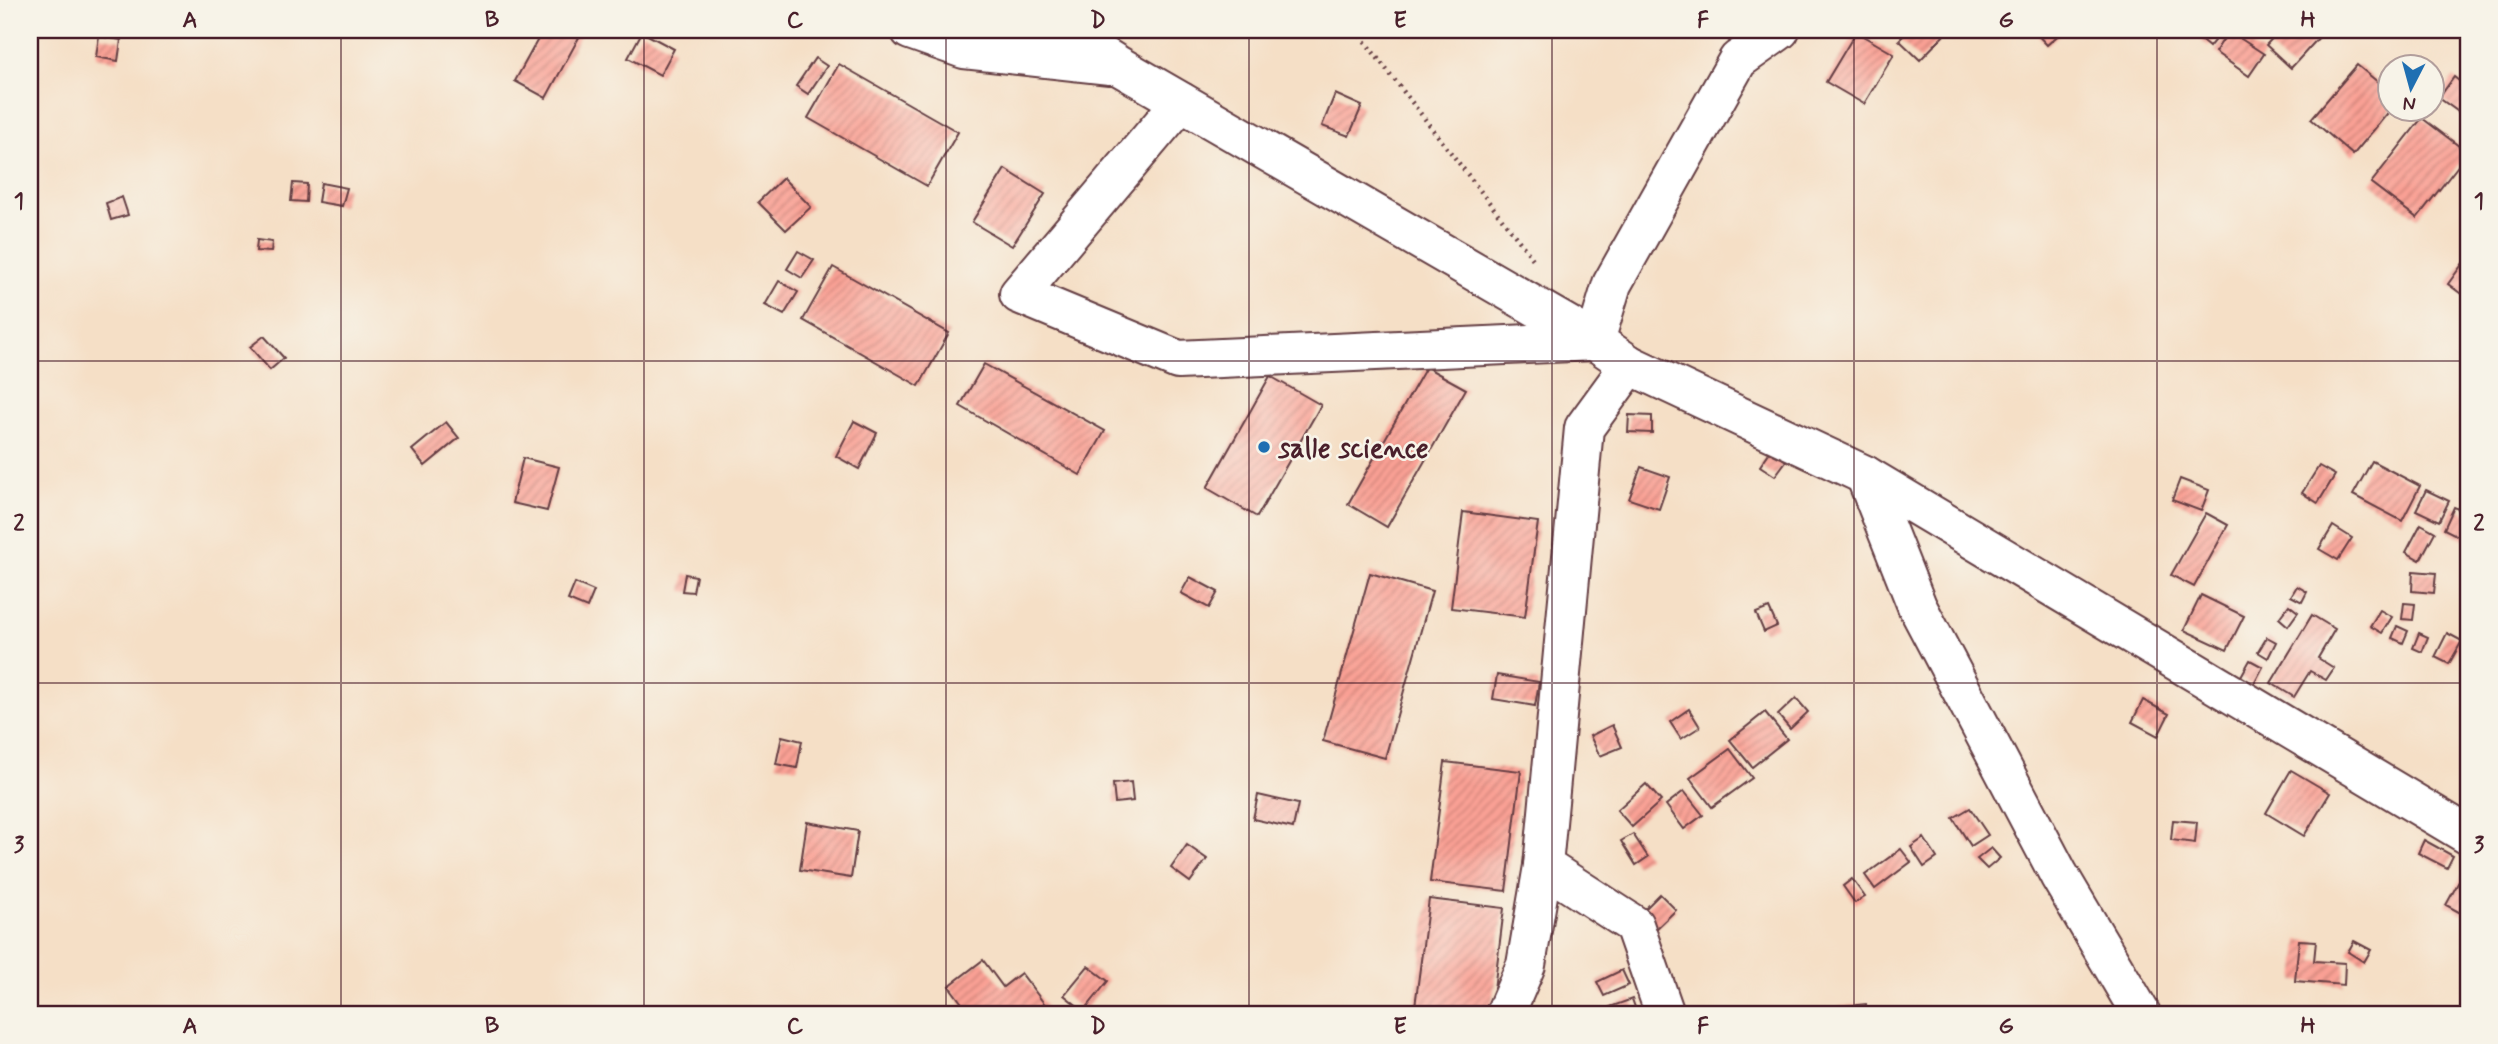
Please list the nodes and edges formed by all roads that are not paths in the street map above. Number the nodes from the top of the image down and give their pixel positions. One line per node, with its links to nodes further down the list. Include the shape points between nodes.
1 (910, 30): 4 (street, via 964,49)
2 (1062, 30): 4 (street)
3 (1780, 30): 6 (street, via 1738,60 1612,284)
4 (1119, 66): 5 (street)
5 (1181, 102): 6 (street); 6 (street, via 1019,294 1178,360)
6 (1595, 341): 7 (street)
7 (1630, 365): 8 (street); 10 (street, via 1584,428)
8 (1865, 475): 9 (street); 13 (street, via 1917,606 2059,875)
9 (2468, 835)
10 (1544, 866): 11 (street, via 1526,965); 12 (street, via 1634,925)
11 (1505, 1014)
12 (1665, 1014)
13 (2141, 1014)

